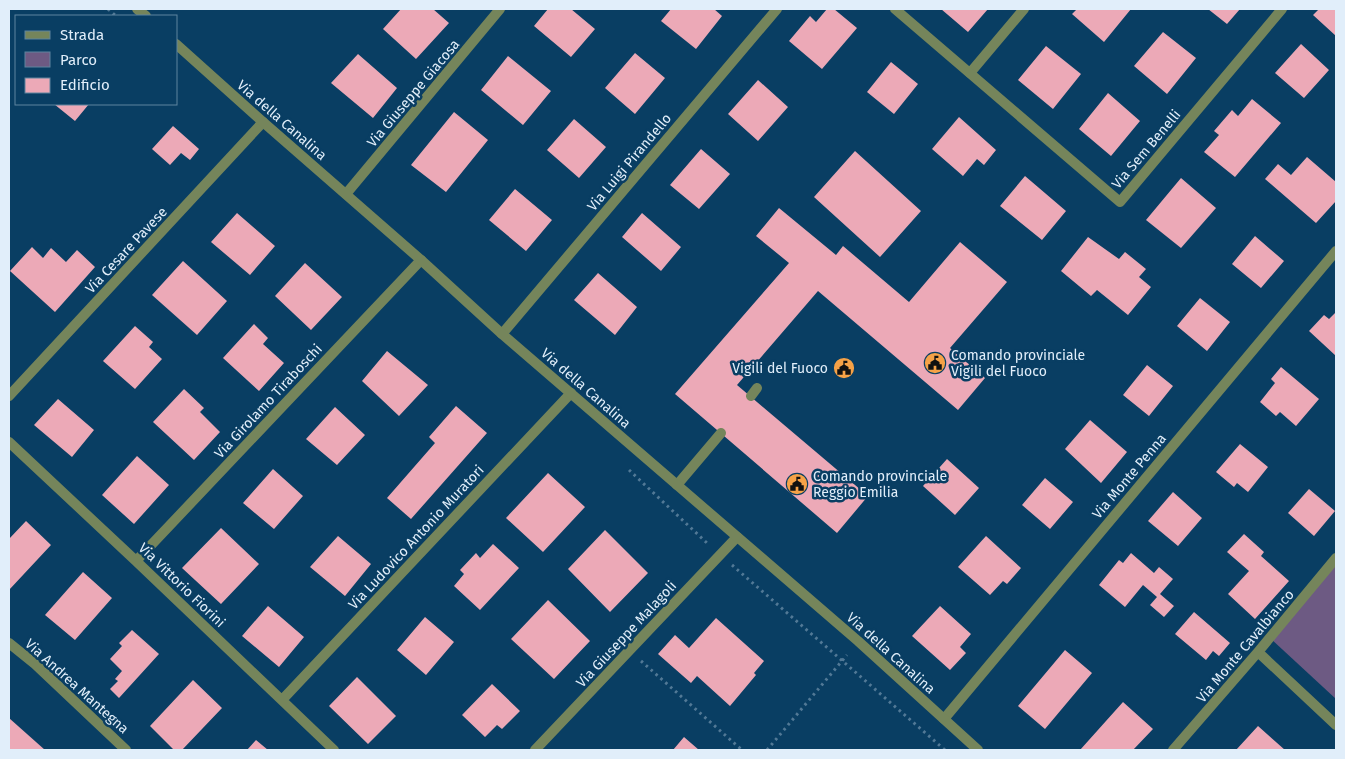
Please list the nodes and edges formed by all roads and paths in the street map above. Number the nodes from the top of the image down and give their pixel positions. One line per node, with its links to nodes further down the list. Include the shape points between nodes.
1 (500, 9): 9 (street, Via Giuseppe Giacosa)
2 (777, 9): 12 (street, Via Luigi Pirandello)
3 (895, 9): 7 (street, Via Sem Benelli)
4 (1024, 9): 7 (street)
5 (1282, 9): 7 (street, Via Sem Benelli, via 1120,202)
6 (178, 46): 8 (street, Via della Canalina)
7 (970, 73)
8 (263, 122): 9 (street, Via della Canalina); 14 (street, Via Cesare Pavese)
9 (346, 194): 11 (street, Via della Canalina)
10 (1336, 251): 26 (street, Via Monte Penna)
11 (421, 260): 12 (street, Via della Canalina); 20 (street, Via Girolamo Tiraboschi)
12 (502, 334): 13 (street, Via della Canalina)
13 (571, 393): 17 (street, Via della Canalina); 25 (street, Via Ludovico Antonio Muratori)
14 (9, 396)
15 (721, 434): 17 (street)
16 (9, 442): 20 (street, Via Vittorio Fiorini)
17 (678, 485): 18 (street, Via della Canalina)
18 (737, 536): 21 (street, Via della Canalina); 23 (street, Via Giuseppe Malagoli)
19 (1336, 558): 24 (street, Via Monte Cavalbianco)
20 (136, 560): 25 (street, Via Vittorio Fiorini)
21 (858, 641): 26 (street, Via della Canalina); 32 (path)
22 (9, 643): 28 (street, Via Andrea Mantegna)
23 (629, 650): 30 (street, Via Giuseppe Malagoli); 31 (path)
24 (1258, 652): 27 (street); 34 (street, Via Monte Cavalbianco)
25 (282, 700): 29 (street, Via Vittorio Fiorini)
26 (944, 719): 33 (street, Via della Canalina)
27 (1336, 725)
28 (126, 750)
29 (334, 750)
30 (535, 750)
31 (742, 750)
32 (767, 750)
33 (978, 750)
34 (1173, 750)

